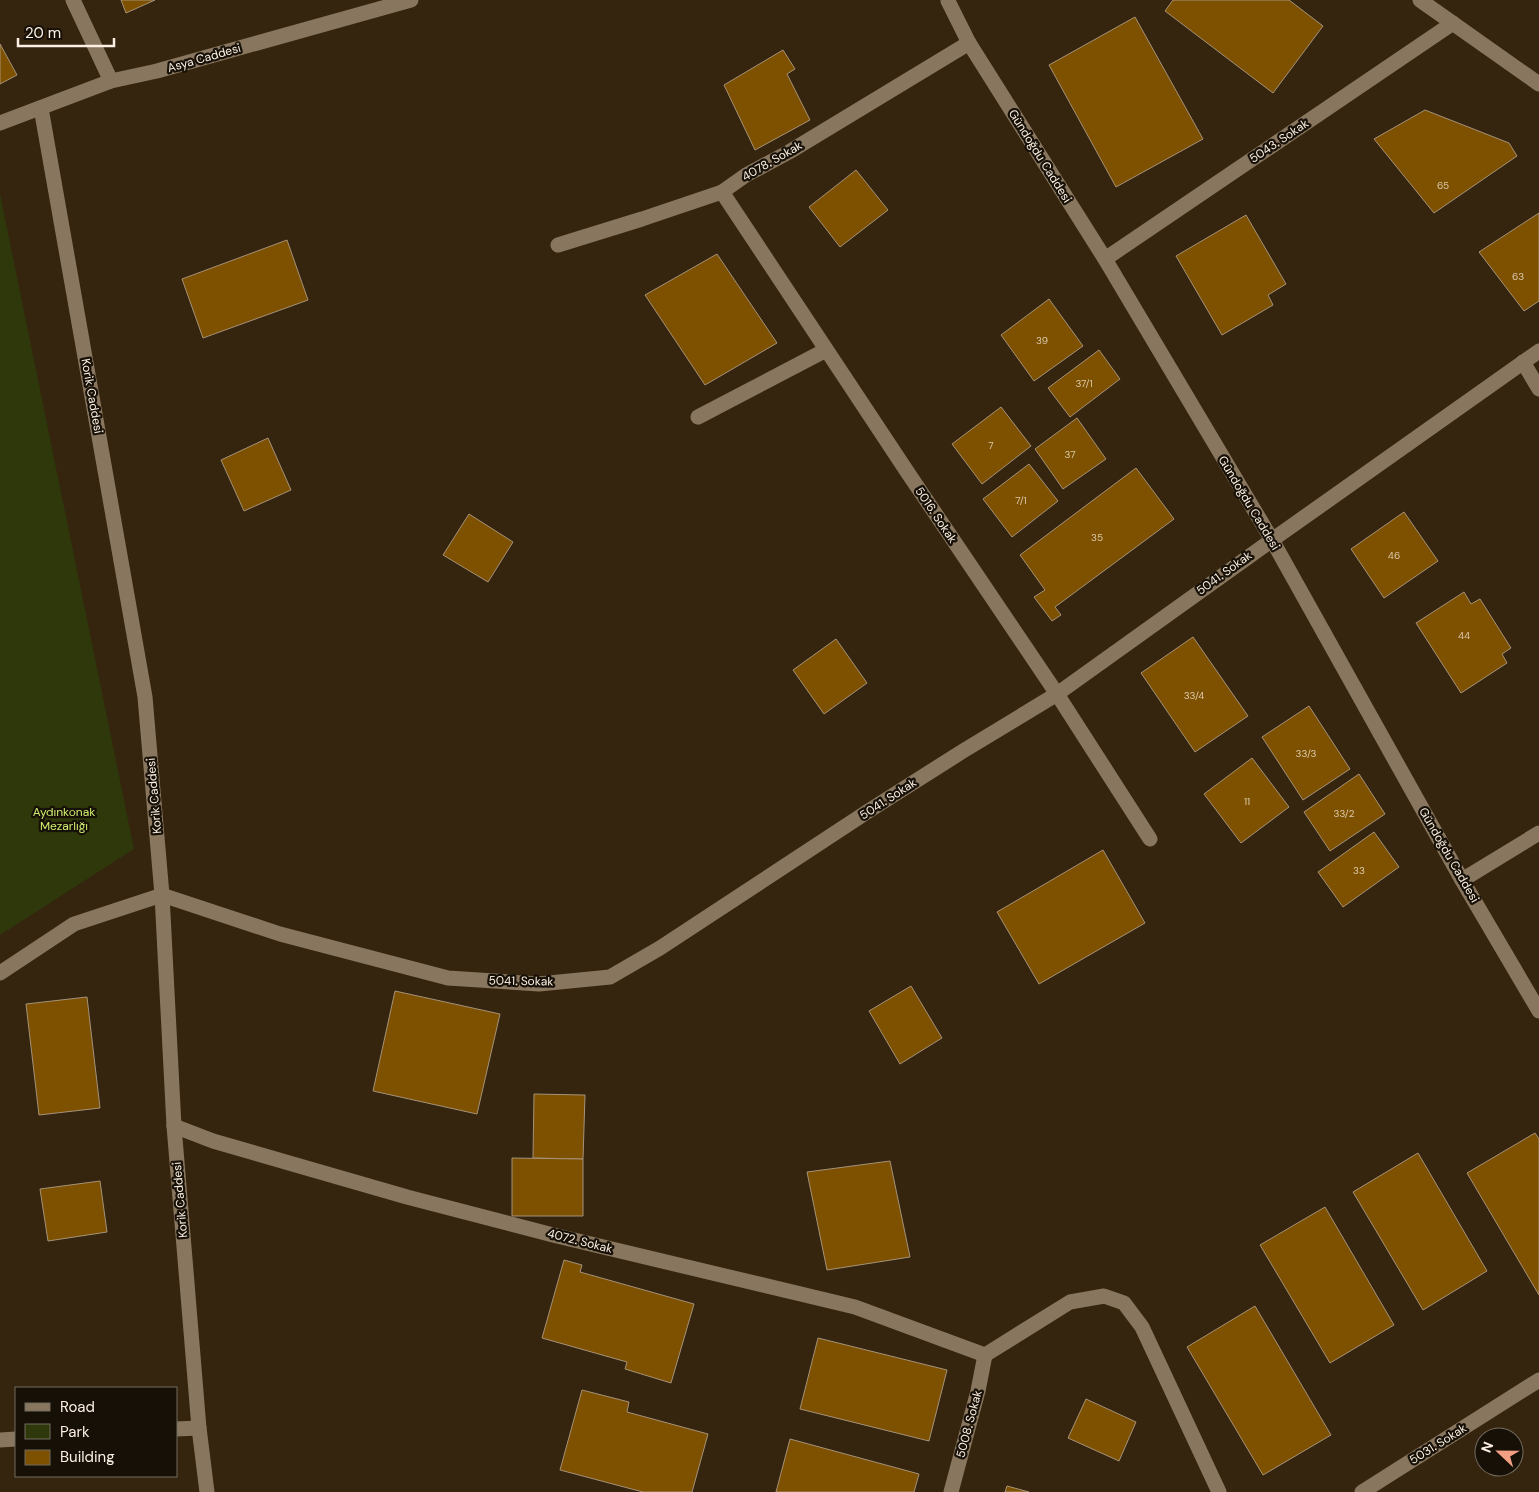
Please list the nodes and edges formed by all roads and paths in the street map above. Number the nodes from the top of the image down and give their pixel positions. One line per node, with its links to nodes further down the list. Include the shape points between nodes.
1 (73, 0): 7 (street)
2 (411, 0): 7 (street, Asya Caddesi)
3 (947, 0): 6 (street, Gündoğdu Caddesi)
4 (1420, 0): 5 (street)
5 (1453, 23): 8 (street); 13 (street, 5043. Sokak)
6 (969, 42): 11 (street, 4078. Sokak); 13 (street, Gündoğdu Caddesi)
7 (111, 81): 9 (street, Asya Caddesi)
8 (1539, 84)
9 (41, 108): 10 (street, Asya Caddesi); 24 (street, Korik Caddesi, via 146,697)
10 (0, 123)
11 (722, 192): 12 (street, 4078. Sokak); 14 (street, 5016. Sokak)
12 (558, 245)
13 (1105, 259): 19 (street, Gündoğdu Caddesi)
14 (826, 350): 18 (street); 20 (street, 5016. Sokak)
15 (1539, 351): 16 (street, 5041. Sokak)
16 (1523, 362): 17 (street); 19 (street, 5041. Sokak)
17 (1539, 389)
18 (698, 417)
19 (1272, 540): 20 (street, 5041. Sokak); 23 (street, Gündoğdu Caddesi)
20 (1057, 694): 22 (street, 5016. Sokak); 24 (street, 5041. Sokak, via 610,977 539,984 448,978 280,934)
21 (1539, 833): 23 (street)
22 (1150, 839)
23 (1462, 880): 26 (street, Gündoğdu Caddesi)
24 (162, 896): 25 (street, via 74,924); 27 (street, Korik Caddesi)
25 (0, 973)
26 (1539, 1011)
27 (174, 1126): 28 (street, 4072. Sokak, via 213,1141 434,1204 855,1307); 30 (street, Korik Caddesi)
28 (985, 1355): 35 (street, 5008. Sokak); 36 (street, via 1070,1302 1104,1296 1124,1303 1142,1327)
29 (1539, 1380): 37 (street, 5031. Sokak)
30 (199, 1428): 31 (street); 34 (street, Korik Caddesi)
31 (178, 1429)
32 (15, 1439): 33 (street)
33 (0, 1440)
34 (207, 1492)
35 (952, 1492)
36 (1219, 1492)
37 (1362, 1492)

